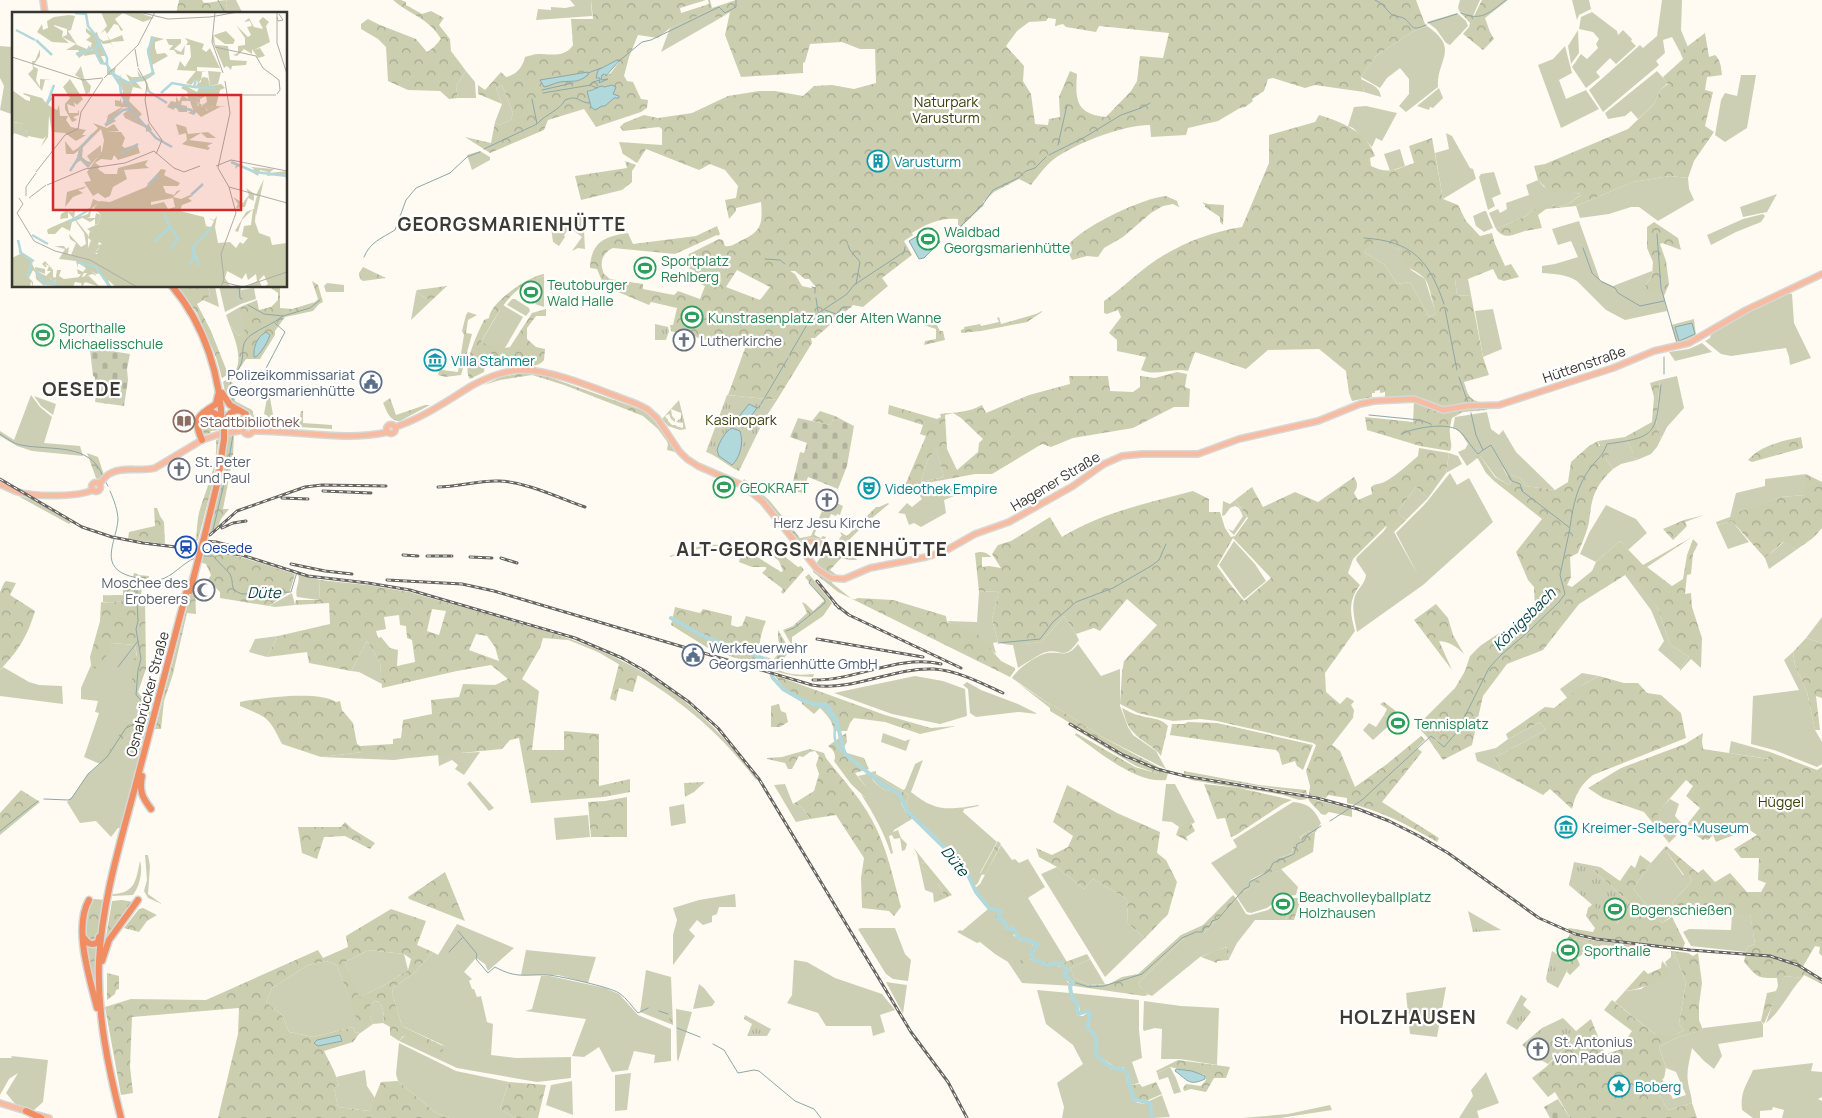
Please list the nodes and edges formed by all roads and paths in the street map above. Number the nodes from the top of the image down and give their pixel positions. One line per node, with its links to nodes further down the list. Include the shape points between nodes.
1 (1822, 274): 7 (main road, Hüttenstraße, via 1746,310 1689,343 1654,351 1613,368 1507,402 1443,410 1414,399 1381,400)
2 (174, 288): 3 (highway, Osnabrücker Straße, via 195,316 207,340)
3 (219, 381): 4 (highway, Osnabrücker Straße); 6 (highway, via 217,401); 8 (highway, Osnabrücker Straße)
4 (222, 393): 5 (highway, via 230,405); 8 (highway, Osnabrücker Straße)
5 (240, 410): 8 (highway, via 228,415); 9 (highway, via 247,417)
6 (203, 412): 8 (highway, via 217,414); 13 (highway, via 196,423)
7 (1340, 412): 16 (main road, Hagener Straße, via 1312,423 1231,441 1198,454 1132,454 1118,458 1009,522 975,534 945,551 870,568 844,579 828,576 815,568)
8 (223, 427): 17 (highway, Osnabrücker Straße, bridge, via 218,480)
9 (249, 429): 11 (main road); 12 (main road); 13 (main road)
10 (387, 430): 11 (main road, via 361,434); 12 (main road, via 358,436); 16 (main road, Hagener Straße, via 394,432 395,427 495,375 520,370 544,372 647,409 684,457 738,482 756,495)
11 (333, 433): 12 (main road)
12 (320, 435)
13 (202, 440): 14 (main road, via 158,467 118,471 103,481 96,492 24,494)
14 (0, 484)
15 (824, 546): 16 (main road, via 811,541)
16 (798, 547)
17 (188, 591): 18 (highway, Osnabrücker Straße); 22 (highway, Osnabrücker Straße, via 124,829)
18 (144, 761): 19 (highway, via 141,795); 24 (highway, Osnabrücker Straße, via 109,902)
19 (151, 809)
20 (89, 900): 23 (highway)
21 (138, 900): 24 (highway, via 110,940)
22 (102, 928): 23 (highway, via 95,944 88,943); 25 (highway, Osnabrücker Straße, via 99,993)
23 (83, 936): 25 (highway)
24 (102, 963): 28 (highway, Osnabrücker Straße, via 106,1028)
25 (106, 1050): 28 (highway, Osnabrücker Straße)
26 (0, 1103): 27 (main road)
27 (26, 1112): 29 (highway); 30 (main road)
28 (122, 1116)
29 (41, 1118)
30 (48, 1118)

